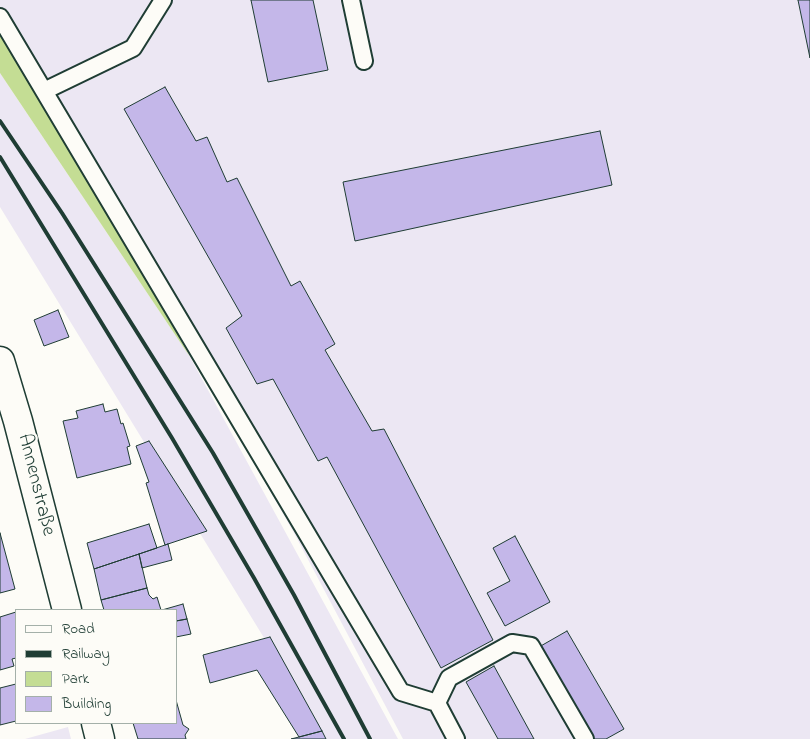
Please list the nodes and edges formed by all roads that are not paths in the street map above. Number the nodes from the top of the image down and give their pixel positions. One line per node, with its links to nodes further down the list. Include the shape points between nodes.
1 (163, 0): 5 (lane, via 132,48)
2 (351, 0): 4 (lane)
3 (0, 17): 5 (lane)
4 (364, 62)
5 (44, 91): 8 (lane, via 401,692)
6 (0, 361): 7 (main road, Annenstraße)
7 (67, 609)
8 (437, 703): 11 (lane); 12 (lane, via 449,678 512,643 531,646)
9 (96, 724): 10 (main road)
10 (100, 739)
11 (456, 739)
12 (585, 739)

